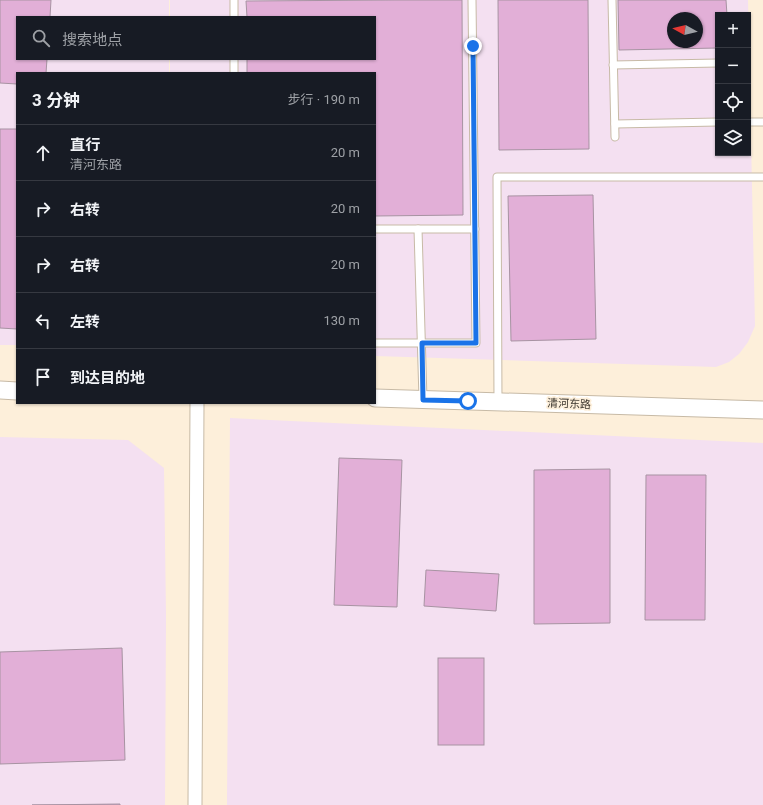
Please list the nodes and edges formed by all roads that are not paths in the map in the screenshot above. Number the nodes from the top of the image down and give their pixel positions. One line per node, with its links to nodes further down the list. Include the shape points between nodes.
1 (234, 0): 4 (lane)
2 (472, 0): 17 (lane)
3 (612, 0): 7 (lane)
4 (234, 16)
5 (234, 60): 8 (lane)
6 (715, 63): 7 (lane)
7 (613, 65): 12 (lane)
8 (234, 72)
9 (715, 122): 12 (lane)
10 (751, 122): 11 (lane)
11 (763, 122)
12 (615, 124): 13 (lane)
13 (615, 136)
14 (763, 178): 24 (lane, via 497,177)
15 (376, 229): 16 (lane)
16 (418, 229): 17 (lane); 18 (lane)
17 (475, 229): 18 (lane, via 476,343)
18 (422, 343): 19 (lane); 23 (lane)
19 (376, 344)
20 (0, 390): 21 (street)
21 (16, 390)
22 (376, 398): 23 (street, 清河东路)
23 (423, 400): 24 (street, 清河东路)
24 (498, 402): 26 (street, 清河东路)
25 (197, 404): 27 (street)
26 (763, 410)
27 (195, 805)

